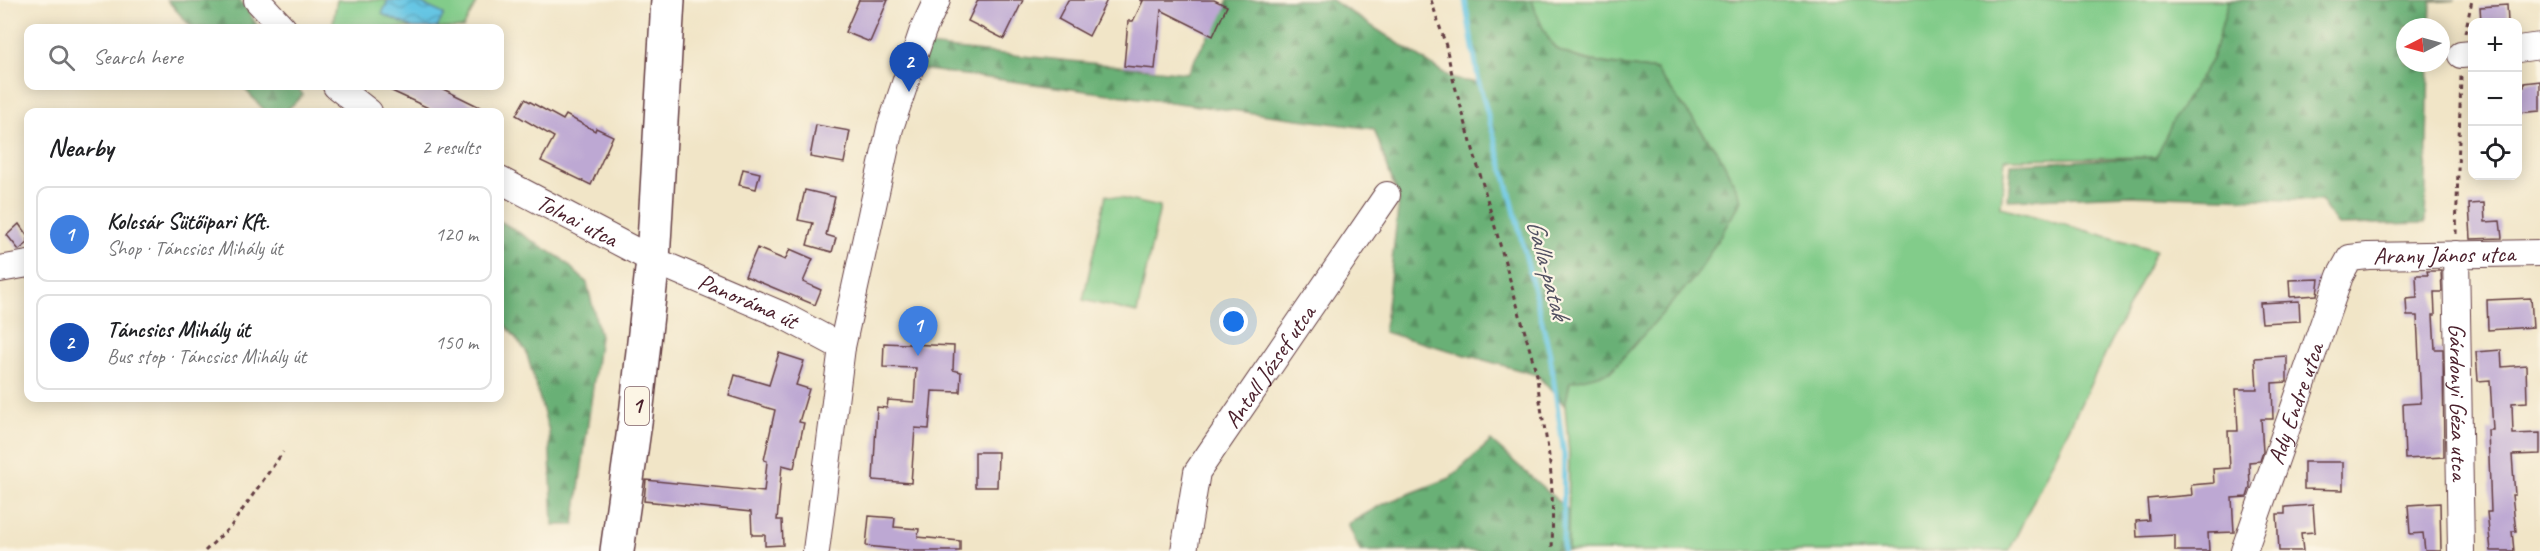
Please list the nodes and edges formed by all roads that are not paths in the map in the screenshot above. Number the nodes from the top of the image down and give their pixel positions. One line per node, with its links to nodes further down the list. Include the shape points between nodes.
1 (257, 0): 4 (street)
2 (668, 0): 14 (main road, 1)
3 (937, 0): 17 (street, via 890,128)
4 (278, 24)
5 (2540, 46): 6 (street)
6 (2522, 48)
7 (341, 90): 8 (street)
8 (364, 108)
9 (504, 182): 14 (street, Tolnai utca)
10 (1387, 195): 20 (street, Antall József utca, via 1197,472)
11 (2540, 253): 12 (street, Arany János utca)
12 (2456, 254): 13 (street, Arany János utca); 22 (street, Gárdonyi Géza utca)
13 (2350, 258): 21 (street, Ady Endre utca, via 2340,276)
14 (653, 260): 17 (street, Panoráma út, via 782,315); 18 (main road, 1)
15 (24, 265): 16 (street)
16 (0, 269)
17 (842, 347): 19 (street)
18 (617, 551)
19 (816, 551)
20 (1184, 551)
21 (2244, 551)
22 (2461, 551)

